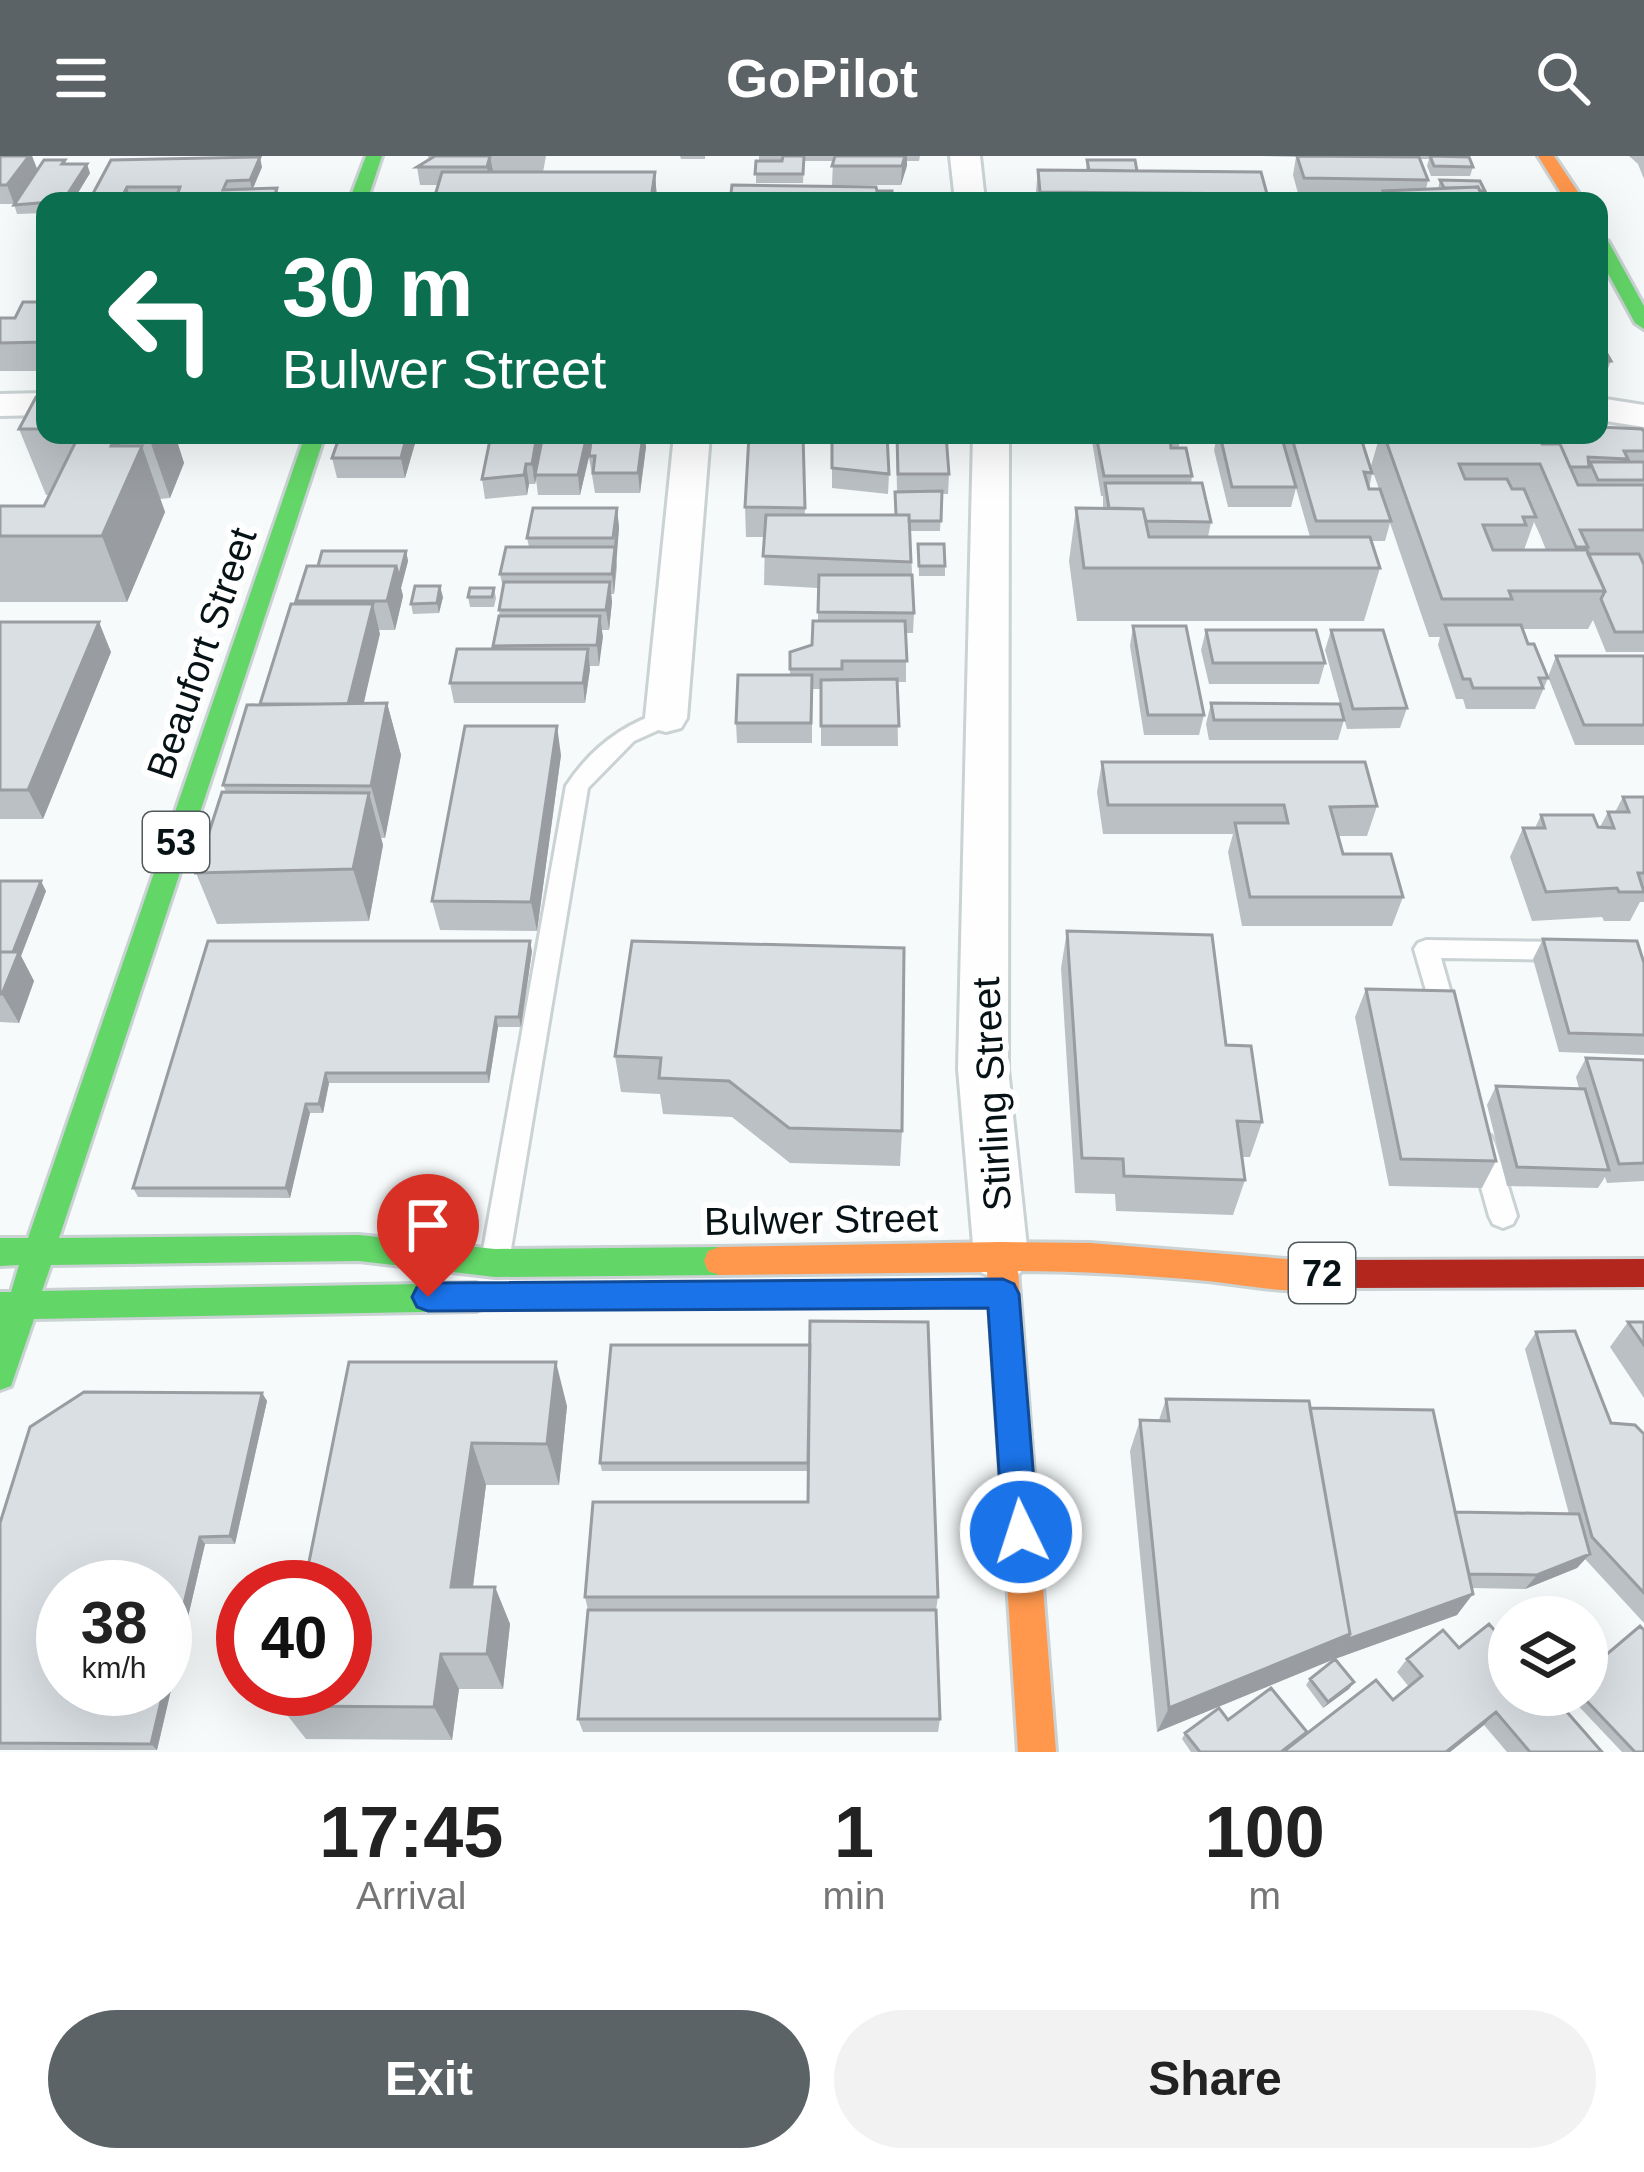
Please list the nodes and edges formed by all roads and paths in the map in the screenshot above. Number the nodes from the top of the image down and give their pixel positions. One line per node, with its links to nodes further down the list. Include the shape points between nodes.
1 (374, 156): 4 (main road)
2 (965, 156): 5 (street)
3 (1546, 156): 6 (main road)
4 (361, 192)
5 (969, 192)
6 (1568, 192)
7 (1608, 257): 8 (main road)
8 (1644, 323)
9 (1644, 398): 11 (street)
10 (36, 404): 12 (street)
11 (1608, 404)
12 (0, 405)
13 (1608, 408): 14 (street)
14 (1644, 416)
15 (312, 444): 23 (main road, Beaufort Street / 53)
16 (691, 444): 18 (street)
17 (992, 444): 27 (street, Stirling Street, via 983,1069)
18 (666, 718): 25 (lane, via 629,733 577,786)
19 (1600, 952): 20 (lane, via 1426,949)
20 (1452, 1038)
21 (1478, 1127): 22 (lane)
22 (1503, 1216)
23 (40, 1251): 24 (main road, Bulwer Street / 72); 25 (main road, Bulwer Street / 72, via 358,1248); 31 (main road, Beaufort Street / 53)
24 (0, 1252)
25 (494, 1263): 27 (main road, Bulwer Street / 72)
26 (1644, 1273): 27 (main road, Bulwer Street / 72, via 1286,1274 1145,1260)
27 (1003, 1284): 33 (main road, Stirling Street)
28 (1644, 1295): 30 (main road, 72)
29 (502, 1297): 31 (main road)
30 (1227, 1297)
31 (11, 1306): 32 (main road, Beaufort Street / 53)
32 (0, 1375)
33 (1037, 1752)

